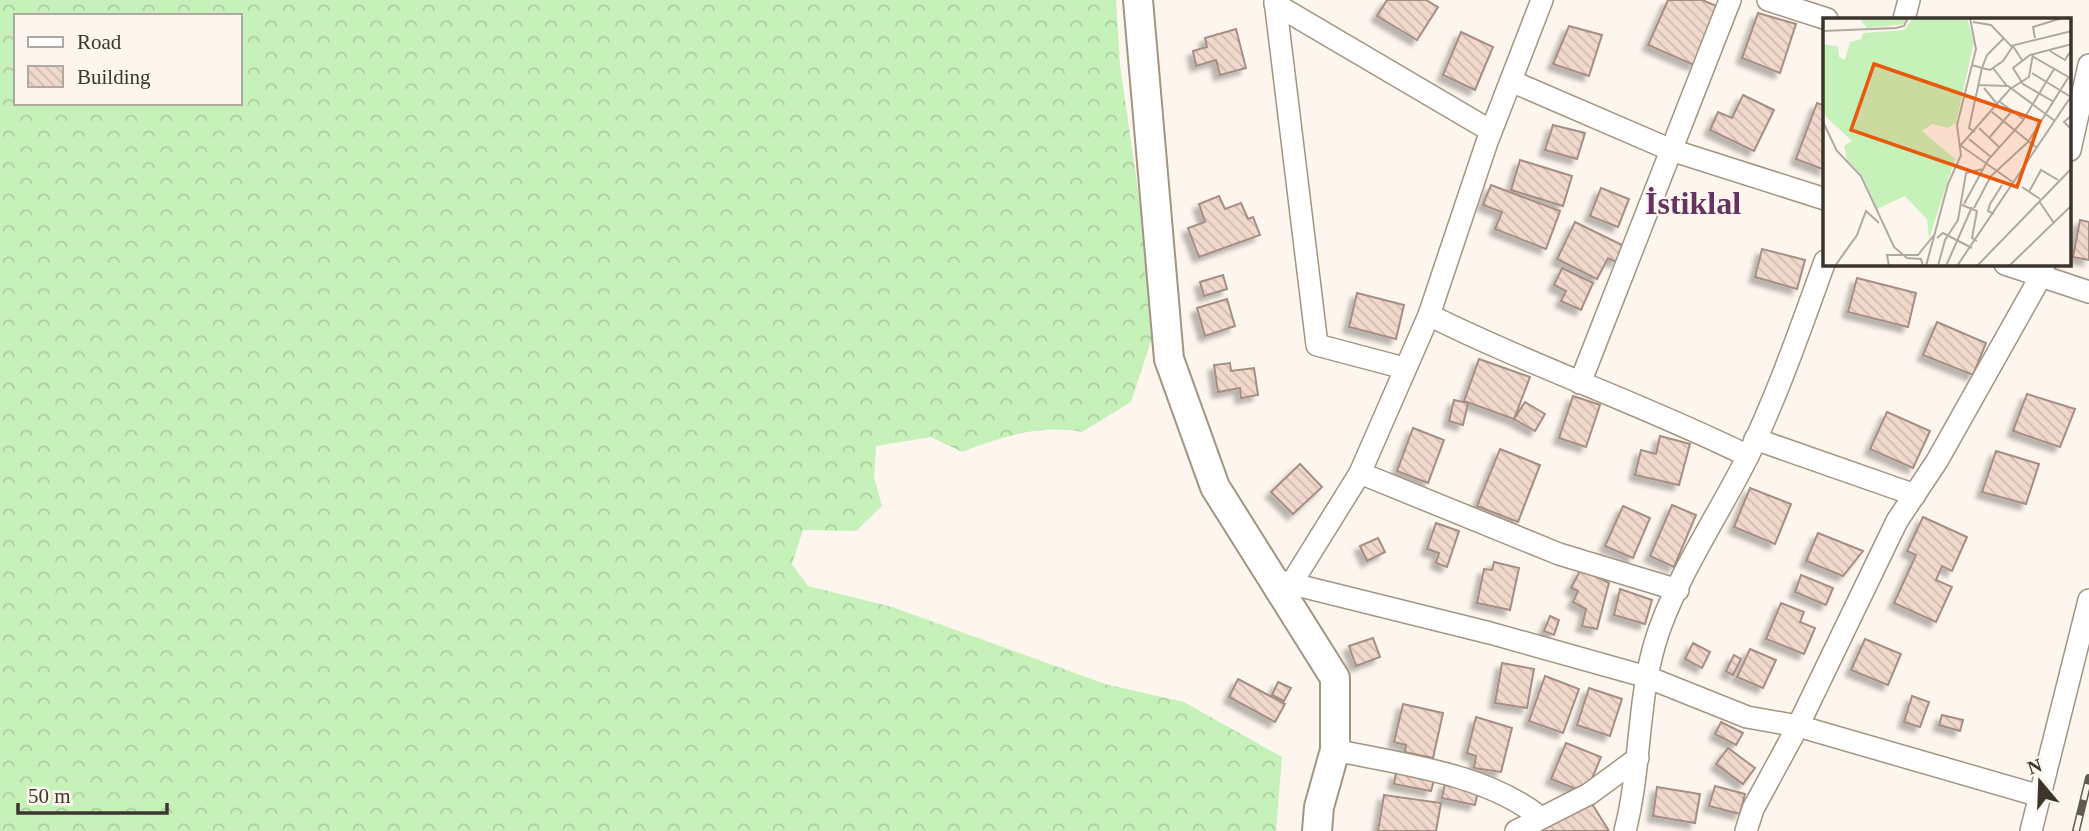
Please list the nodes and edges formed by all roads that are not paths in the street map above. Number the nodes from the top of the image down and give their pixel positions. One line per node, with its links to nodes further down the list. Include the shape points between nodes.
1 (1138, 0): 25 (street, via 1169,359 1215,487)
2 (1542, 0): 10 (street)
3 (1730, 0): 13 (street)
4 (1768, 0): 7 (street)
5 (1909, 0): 8 (street)
6 (1275, 2): 11 (street); 20 (street, via 1317,345)
7 (1824, 18)
8 (1904, 18)
9 (2089, 65): 12 (street)
10 (1511, 81): 11 (street); 13 (street)
11 (1491, 131): 19 (street)
12 (2072, 141)
13 (1671, 150): 14 (street); 21 (street)
14 (1823, 198)
15 (1823, 266): 22 (street)
16 (2017, 266): 17 (street)
17 (2042, 270): 18 (street); 24 (street)
18 (2089, 292)
19 (1429, 315): 20 (street); 21 (street, via 1498,350)
20 (1404, 368): 23 (street)
21 (1580, 383): 22 (street)
22 (1751, 447): 24 (street); 26 (street)
23 (1360, 473): 25 (street); 26 (street, via 1559,554)
24 (1915, 495): 29 (street)
25 (1281, 582): 28 (street); 30 (street, via 1335,678)
26 (1678, 590): 28 (street, via 1656,640)
27 (2089, 600): 32 (street)
28 (1647, 677): 29 (street, via 1747,718); 31 (street)
29 (1798, 726): 32 (street); 37 (street)
30 (1335, 750): 33 (street, via 1455,778 1516,798); 34 (street)
31 (1638, 758): 33 (street, via 1589,794); 36 (street)
32 (2040, 796): 38 (street)
33 (1540, 817): 35 (street)
34 (1317, 831)
35 (1516, 831)
36 (1625, 831)
37 (1746, 831)
38 (2031, 831)

